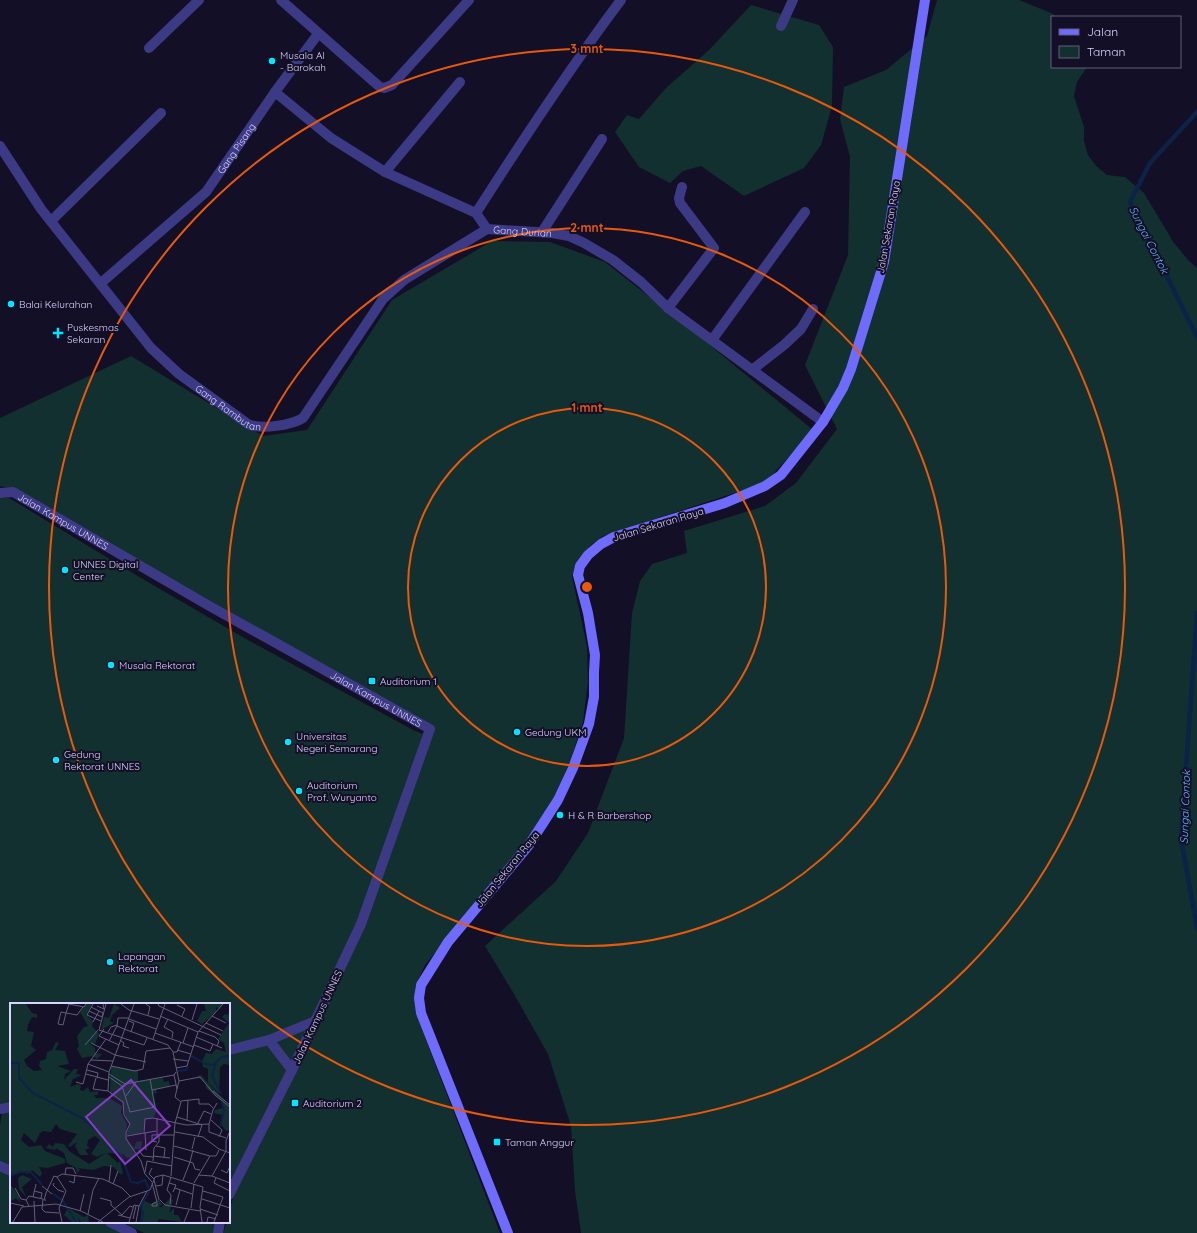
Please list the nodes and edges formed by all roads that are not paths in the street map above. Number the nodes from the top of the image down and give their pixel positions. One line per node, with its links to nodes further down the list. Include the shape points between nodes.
1 (199, 0): 9 (street)
2 (281, 0): 8 (street)
3 (469, 0): 8 (street, via 392,85 384,88)
4 (621, 0): 18 (street, via 513,154)
5 (793, 0): 7 (street)
6 (925, 0): 27 (main road, Jalan Sekaran Raya, via 884,262 851,369)
7 (781, 26)
8 (318, 34): 11 (street, Gang Pisang)
9 (149, 48)
10 (460, 82): 15 (street)
11 (275, 92): 15 (street, via 331,138); 22 (street, Gang Pisang, via 206,192)
12 (162, 113): 19 (street)
13 (602, 138): 21 (street)
14 (0, 146): 19 (street, Gang Rambutan)
15 (385, 172): 18 (street)
16 (682, 187): 23 (street, via 680,203 714,248)
17 (805, 212): 25 (street)
18 (476, 213): 20 (street, Gang Durian)
19 (51, 221): 22 (street, Gang Rambutan)
20 (487, 229): 21 (street, Gang Durian); 22 (street, Gang Rambutan, via 404,280 383,299 306,415 294,422 258,427 248,424 179,374 151,348)
21 (542, 232): 23 (street, Gang Durian, via 569,236 584,243 641,282)
22 (101, 283)
23 (668, 308): 25 (street, Gang Durian)
24 (813, 309): 26 (street, via 801,329)
25 (712, 340): 26 (street, Gang Durian)
26 (752, 370): 27 (street, Gang Durian)
27 (823, 422): 42 (main road, Jalan Sekaran Raya, via 781,475 765,486 725,503 614,537 600,544 580,566 578,574 588,613 594,654 594,697 590,724 558,800 529,845 448,942 421,985 419,998 421,1012)
28 (0, 493): 29 (street, Jalan Kampus UNNES, via 12,492 430,729 361,924)
29 (315, 1021): 30 (street); 32 (street, Jalan Kampus UNNES)
30 (269, 1040): 31 (street); 32 (street, Jalan Kampus UNNES)
31 (230, 1050)
32 (292, 1070): 37 (street, Jalan Kampus UNNES)
33 (10, 1107): 34 (street)
34 (0, 1110)
35 (0, 1166): 36 (street)
36 (10, 1171)
37 (230, 1193)
38 (112, 1223): 40 (street)
39 (220, 1223): 41 (street)
40 (132, 1233)
41 (218, 1233)
42 (508, 1233)

